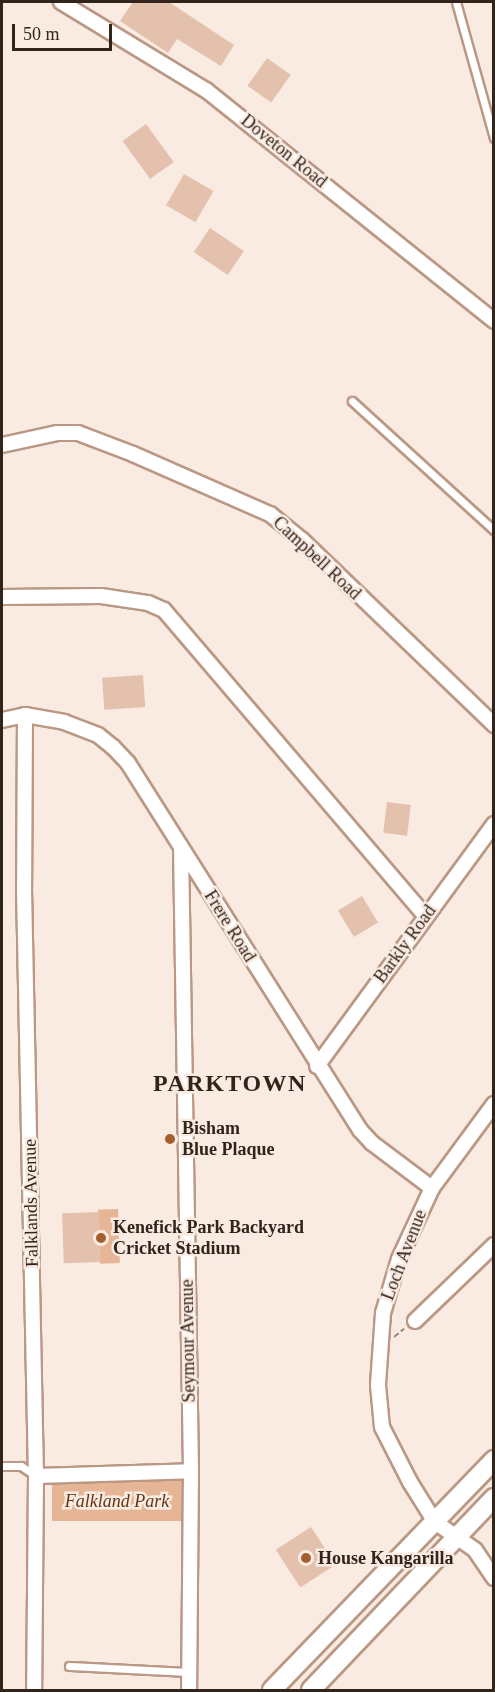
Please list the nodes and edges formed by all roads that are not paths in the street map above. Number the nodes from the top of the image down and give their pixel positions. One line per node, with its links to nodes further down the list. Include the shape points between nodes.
1 (61, 2): 4 (street, Doveton Road, via 206,90)
2 (456, 2): 3 (lane)
3 (494, 138)
4 (494, 321)
5 (352, 401): 7 (lane)
6 (2, 445): 11 (street, Campbell Road, via 57,433 78,433 270,514 302,540)
7 (494, 530)
8 (2, 597): 14 (street, via 101,596 148,603 164,610)
9 (25, 715): 10 (street, Frere Road); 13 (street, Frere Road, via 83,728 113,747 128,763); 23 (street, Falklands Avenue, via 24,889)
10 (2, 720)
11 (494, 725)
12 (494, 824): 14 (street, Barkly Road)
13 (181, 847): 15 (street, Frere Road); 22 (street, Seymour Avenue)
14 (425, 916): 15 (street, Barkly Road)
15 (317, 1066): 17 (street, Frere Road, via 372,1143)
16 (494, 1104): 17 (street, Loch Avenue)
17 (432, 1188): 25 (street, Loch Avenue, via 392,1275 378,1350 382,1427)
18 (494, 1245): 19 (street)
19 (415, 1321)
20 (494, 1460): 25 (main road)
21 (2, 1466): 23 (lane, via 21,1466)
22 (190, 1470): 23 (street); 29 (street, Seymour Avenue)
23 (36, 1476): 31 (street, Falklands Avenue)
24 (494, 1498): 26 (main road)
25 (435, 1522): 26 (street); 30 (main road)
26 (458, 1536): 27 (street, via 475,1550); 33 (main road)
27 (494, 1578)
28 (69, 1666): 29 (lane)
29 (189, 1672): 32 (street, Seymour Avenue)
30 (276, 1689)
31 (34, 1690)
32 (189, 1690)
33 (311, 1690)

